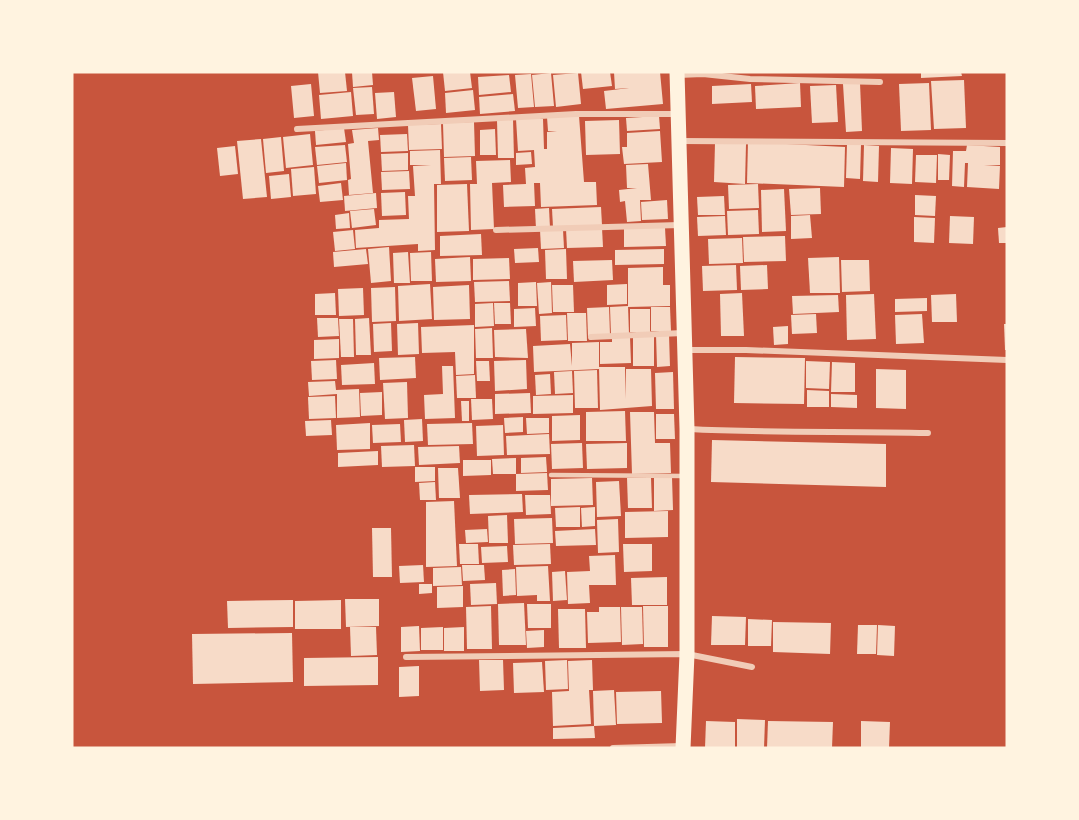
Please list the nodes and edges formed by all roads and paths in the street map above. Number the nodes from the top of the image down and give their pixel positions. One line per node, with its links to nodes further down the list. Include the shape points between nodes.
1 (678, 74): 2 (street); 3 (highway)
2 (880, 82)
3 (679, 114): 4 (street, via 576,114); 5 (highway)
4 (297, 129)
5 (679, 141): 6 (street); 7 (highway)
6 (1007, 143)
7 (681, 225): 8 (street); 9 (highway)
8 (496, 230)
9 (684, 333): 10 (street); 11 (highway)
10 (591, 337)
11 (685, 350): 12 (street); 13 (highway)
12 (1007, 360)
13 (687, 429): 14 (street); 16 (highway)
14 (928, 433)
15 (551, 475): 16 (lane)
16 (686, 476): 17 (highway)
17 (687, 654): 18 (street); 19 (street); 20 (highway)
18 (406, 657)
19 (752, 667)
20 (683, 747): 21 (street)
21 (613, 748)

